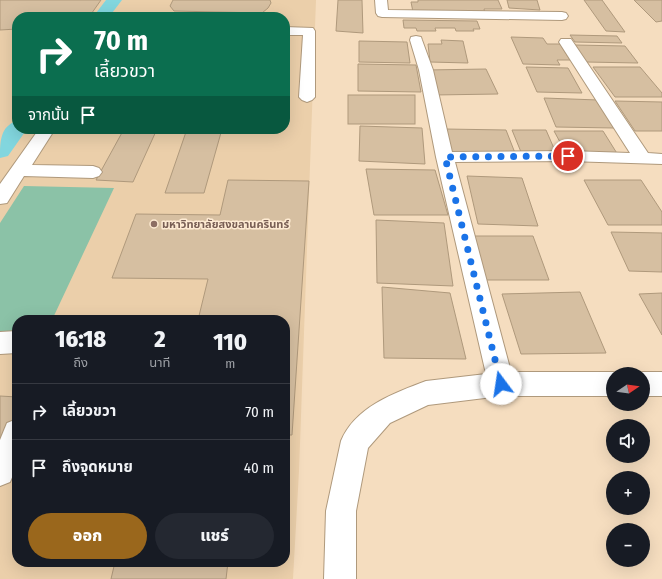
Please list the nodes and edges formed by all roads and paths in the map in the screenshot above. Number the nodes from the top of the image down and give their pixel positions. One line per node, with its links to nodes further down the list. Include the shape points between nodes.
1 (381, 0): 2 (street, via 382,13 562,16)
2 (555, 5)
3 (290, 31): 6 (street, via 309,31)
4 (416, 40): 8 (street, via 426,70)
5 (566, 42): 9 (street)
6 (307, 97)
7 (44, 134): 11 (street)
8 (445, 157): 9 (street, via 568,156); 16 (street)
9 (643, 159): 10 (street)
10 (662, 159)
11 (19, 170): 12 (street); 13 (street)
12 (93, 172)
13 (0, 198)
14 (12, 342): 15 (street)
15 (0, 343)
16 (501, 384): 17 (street); 22 (street, via 426,393 381,414 355,441 340,511)
17 (606, 384)
18 (650, 384): 19 (street)
19 (662, 384)
20 (12, 444): 21 (street)
21 (0, 472)
22 (340, 579)

